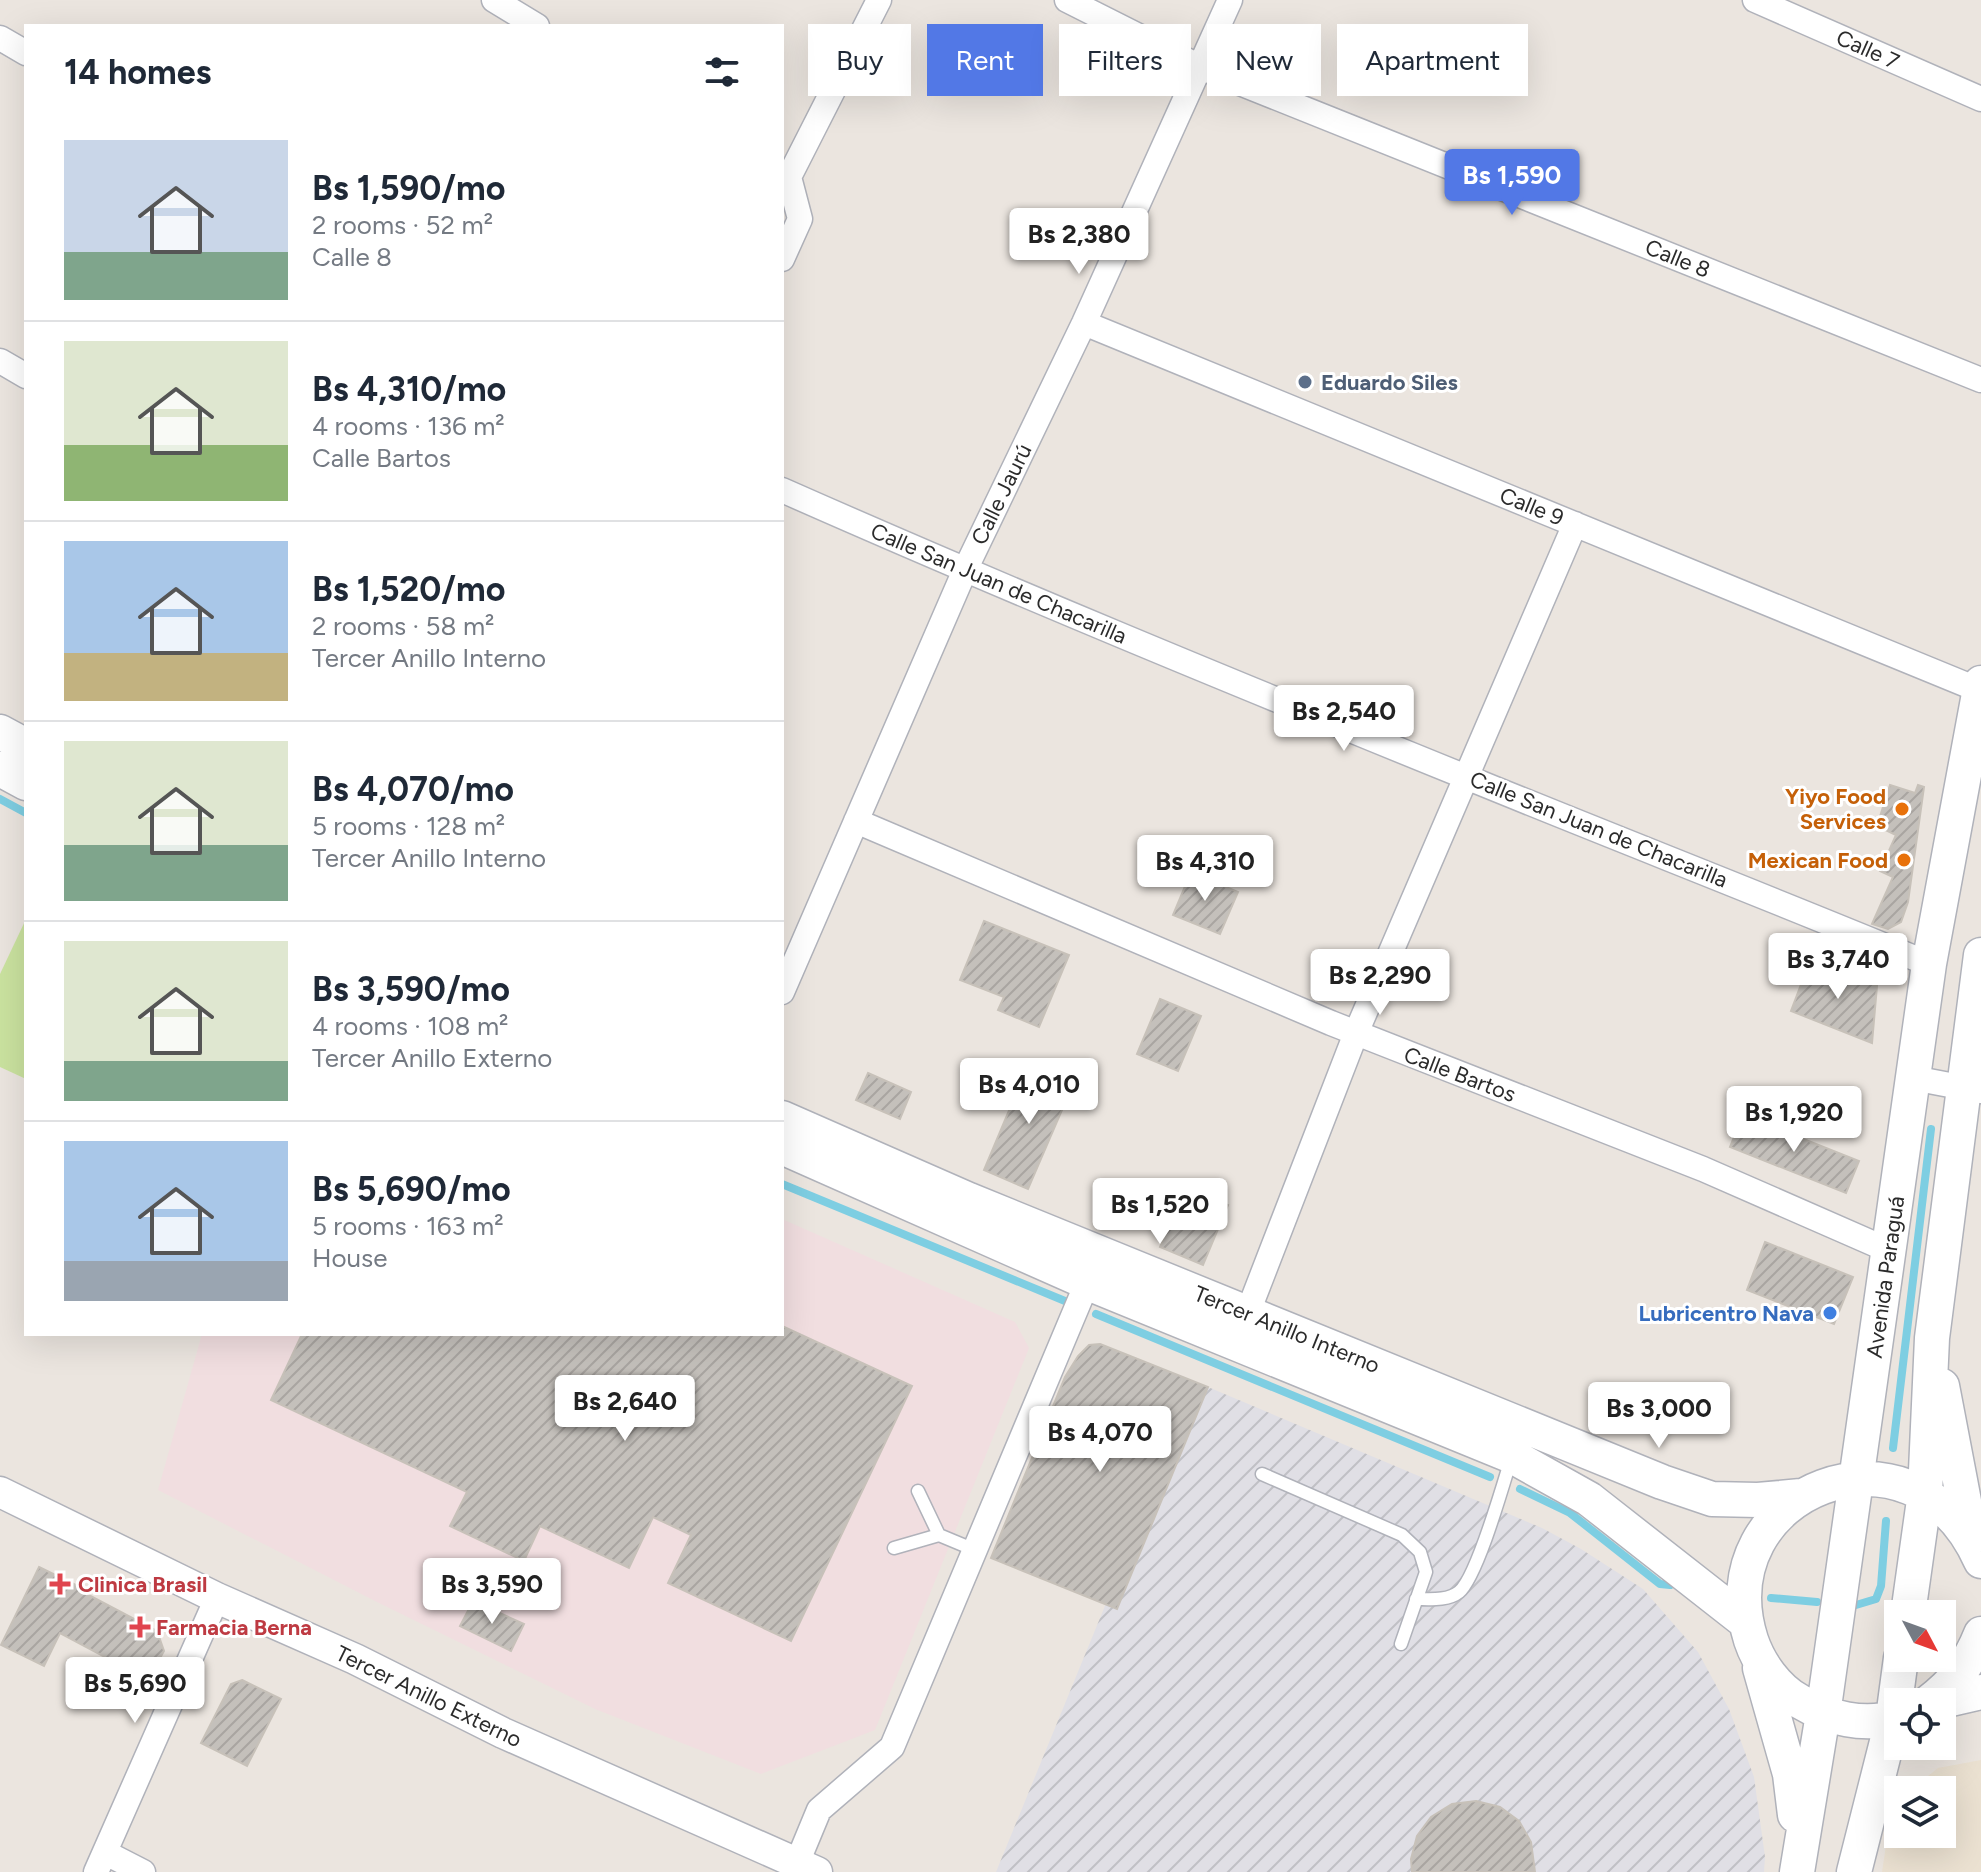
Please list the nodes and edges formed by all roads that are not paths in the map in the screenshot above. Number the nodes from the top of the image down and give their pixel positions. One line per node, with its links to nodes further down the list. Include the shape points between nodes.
1 (494, 0): 6 (street)
2 (879, 0): 11 (street)
3 (1067, 0): 9 (street, Calle 8)
4 (1230, 0): 9 (street, Calle Jaurú)
5 (1755, 0): 10 (street, Calle 7)
6 (534, 24)
7 (0, 38): 8 (street)
8 (24, 52)
9 (1200, 67): 13 (street, Calle Jaurú); 16 (street, Calle 8)
10 (1981, 99)
11 (785, 175): 12 (street, via 800,219)
12 (784, 255)
13 (1084, 323): 18 (street, Calle 9); 19 (street, Calle Jaurú)
14 (0, 361): 15 (street)
15 (24, 375)
16 (1981, 380)
17 (784, 491): 19 (street, Calle San Juan de Chacarilla)
18 (1575, 524): 20 (street, Calle 9); 22 (street)
19 (965, 570): 22 (street, Calle San Juan de Chacarilla); 24 (street, Calle Jaurú)
20 (1980, 686): 26 (main road, Avenida Paraguá)
21 (0, 769): 23 (main road)
22 (1468, 778): 26 (street, Calle San Juan de Chacarilla); 28 (street)
23 (24, 782)
24 (856, 821): 27 (street, Calle Jaurú); 28 (street, Calle Bartos)
25 (1981, 955): 30 (main road)
26 (1929, 964): 29 (main road, Avenida Paraguá)
27 (784, 987)
28 (1356, 1033): 34 (street, Calle Bartos, via 1703,1169); 36 (street)
29 (1913, 1078): 30 (street); 34 (main road, Avenida Paraguá)
30 (1973, 1089): 37 (main road)
31 (784, 1122): 36 (main road, Tercer Anillo Interno)
32 (784, 1122): 35 (main road, via 865,1167 1061,1248 1078,1264)
33 (789, 1148): 35 (main road, Tercer Anillo Interno)
34 (1888, 1250): 41 (main road, Avenida Paraguá)
35 (1087, 1283): 38 (main road, via 1110,1275 1125,1277 1305,1352); 39 (main road, Tercer Anillo Interno); 48 (street)
36 (1248, 1312): 38 (main road, Tercer Anillo Interno)
37 (1932, 1338): 44 (main road); 49 (main road)
38 (1374, 1365): 45 (main road, Tercer Anillo Interno, via 1712,1499)
39 (1512, 1456): 51 (lane, via 1468,1580 1458,1593); 54 (main road, Tercer Anillo Interno, via 1589,1499)
40 (1262, 1474): 51 (lane, via 1402,1535 1420,1552 1426,1572)
41 (1856, 1478): 44 (main road, Tercer Anillo Interno, via 1891,1480); 45 (main road, Tercer Anillo Interno); 57 (main road, Avenida Paraguá)
42 (918, 1491): 46 (lane)
43 (0, 1492): 50 (street, Tercer Anillo Externo)
44 (1925, 1493): 49 (main road, Tercer Anillo Interno, via 1951,1513); 52 (main road)
45 (1801, 1496): 54 (main road, Tercer Anillo Interno, via 1773,1520 1754,1551 1744,1586)
46 (939, 1535): 47 (lane); 48 (lane)
47 (894, 1548)
48 (975, 1550): 62 (street, via 892,1747 819,1810)
49 (1976, 1550)
50 (217, 1598): 61 (street); 62 (street, Tercer Anillo Externo)
51 (1416, 1599): 55 (lane)
52 (1910, 1600)
53 (1981, 1634): 56 (main road)
54 (1750, 1637): 57 (main road, Tercer Anillo Interno, via 1772,1678 1795,1700); 60 (main road, via 1790,1774)
55 (1401, 1644)
56 (1951, 1688)
57 (1823, 1714): 58 (main road, Tercer Anillo Interno); 60 (main road, Avenida Paraguá)
58 (1884, 1731)
59 (1886, 1760): 64 (main road)
60 (1799, 1861)
61 (101, 1863): 63 (street)
62 (807, 1868)
63 (143, 1872)
64 (1854, 1872)

